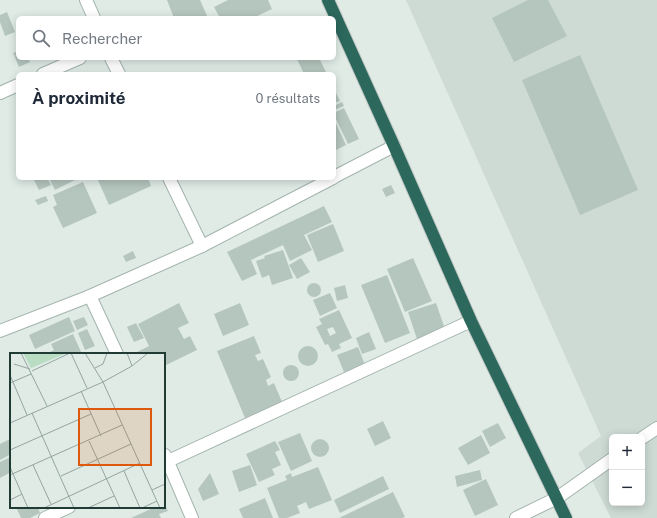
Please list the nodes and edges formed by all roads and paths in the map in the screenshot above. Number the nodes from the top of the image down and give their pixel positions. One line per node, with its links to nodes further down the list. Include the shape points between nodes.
1 (86, 0): 3 (street)
2 (328, 0): 4 (highway)
3 (93, 16)
4 (335, 16)
5 (336, 18): 12 (highway)
6 (76, 60): 8 (street)
7 (112, 60): 9 (street)
8 (48, 72)
9 (118, 72)
10 (16, 86): 11 (street)
11 (0, 93)
12 (394, 146): 13 (street); 18 (highway)
13 (336, 176)
14 (170, 180): 16 (street)
15 (329, 180): 16 (street)
16 (202, 246): 17 (street)
17 (90, 296): 19 (street); 20 (street)
18 (471, 321): 23 (street); 25 (highway)
19 (0, 331)
20 (117, 353)
21 (657, 428): 22 (street)
22 (645, 436)
23 (165, 460): 28 (street)
24 (609, 461): 25 (street)
25 (557, 498): 29 (street); 30 (highway)
26 (66, 508): 27 (street)
27 (45, 518)
28 (192, 518)
29 (516, 518)
30 (566, 518)

